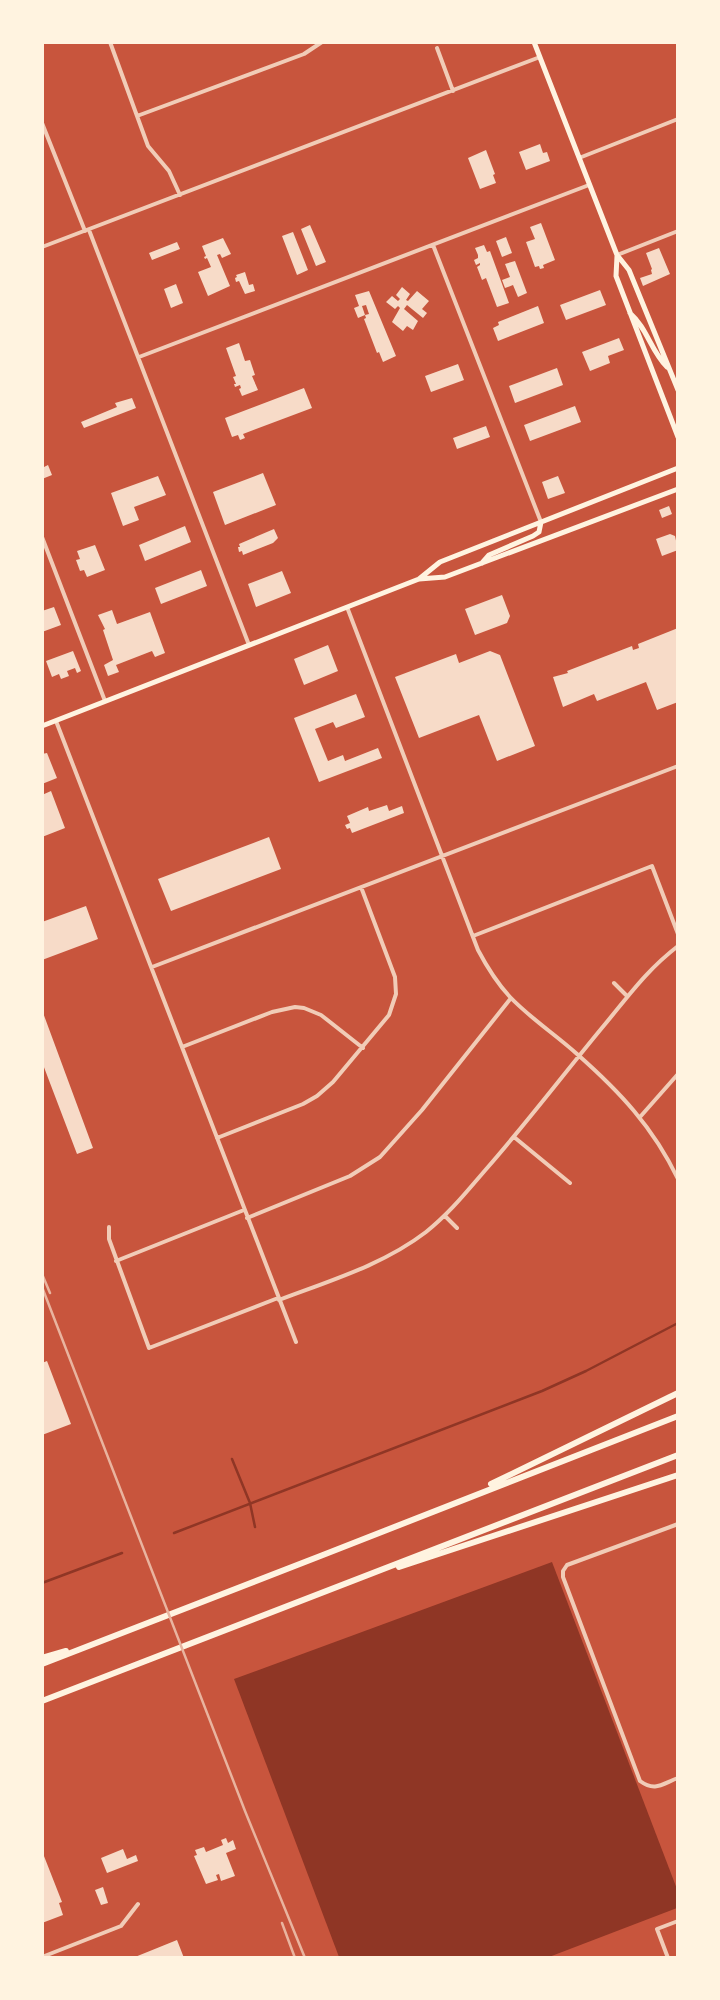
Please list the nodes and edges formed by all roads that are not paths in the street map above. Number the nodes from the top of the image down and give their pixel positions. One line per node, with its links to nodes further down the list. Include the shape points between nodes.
1 (110, 42): 7 (street)
2 (322, 42): 7 (street, via 304,54)
3 (534, 42): 5 (main road)
4 (437, 48): 6 (street)
5 (540, 57): 6 (street); 10 (main road)
6 (453, 90): 12 (street)
7 (137, 116): 12 (street, via 148,146 169,171)
8 (678, 120): 10 (street)
9 (42, 123): 13 (street)
10 (579, 158): 11 (main road)
11 (590, 185): 15 (street); 17 (main road)
12 (180, 195): 13 (street)
13 (87, 230): 16 (street); 19 (street)
14 (678, 231): 17 (street)
15 (433, 244): 19 (street); 25 (street)
16 (42, 247)
17 (617, 255): 18 (main road, via 616,276); 20 (main road, via 629,270)
18 (630, 313): 20 (main road, via 639,321 659,359); 22 (main road)
19 (138, 357): 30 (street)
20 (670, 370): 21 (main road)
21 (678, 390)
22 (678, 437)
23 (678, 468): 25 (main road)
24 (678, 489): 27 (main road)
25 (541, 522): 27 (main road, via 539,532 489,555); 28 (main road, via 440,562)
26 (42, 537): 31 (street)
27 (482, 563): 28 (main road, via 445,577)
28 (419, 579): 29 (main road)
29 (347, 607): 30 (main road); 35 (street)
30 (250, 645): 31 (main road)
31 (105, 701): 32 (main road)
32 (56, 721): 33 (main road); 40 (street)
33 (42, 726)
34 (678, 766): 35 (street)
35 (442, 855): 36 (street); 38 (street)
36 (361, 887): 40 (street); 45 (street, via 396,986 394,1005 389,1015)
37 (678, 934): 38 (street, via 652,866)
38 (473, 936): 43 (street, via 486,965)
39 (678, 946): 42 (street, via 655,964)
40 (152, 967): 44 (street)
41 (614, 983): 42 (street)
42 (627, 996): 46 (street)
43 (511, 998): 46 (street); 55 (street, via 422,1110 380,1156 350,1176)
44 (182, 1048): 45 (street, via 272,1012 295,1007 321,1015); 50 (street)
45 (363, 1048): 50 (street, via 317,1096)
46 (579, 1056): 48 (street); 49 (street)
47 (678, 1074): 48 (street)
48 (640, 1117): 51 (street)
49 (514, 1137): 52 (street); 54 (street)
50 (217, 1138): 53 (street)
51 (678, 1179)
52 (570, 1183)
53 (244, 1210): 55 (street); 58 (street)
54 (445, 1216): 57 (street); 59 (street, via 387,1256 351,1273)
55 (247, 1218): 59 (street)
56 (109, 1227): 58 (street)
57 (458, 1228)
58 (116, 1261): 59 (street, via 149,1348)
59 (278, 1299): 60 (street)
60 (296, 1342)
61 (678, 1392): 65 (highway)
62 (678, 1416): 65 (highway)
63 (678, 1455): 67 (highway)
64 (678, 1476): 67 (highway)
65 (452, 1503): 68 (highway)
66 (678, 1524): 72 (street, via 567,1566 563,1571 640,1781 654,1788)
67 (326, 1591): 71 (highway)
68 (136, 1628): 69 (highway); 70 (highway)
69 (42, 1658)
70 (42, 1664)
71 (42, 1700)
72 (678, 1778)
73 (138, 1904): 75 (street, via 121,1926)
74 (678, 1921): 76 (street, via 658,1929)
75 (42, 1957)
76 (668, 1958)

